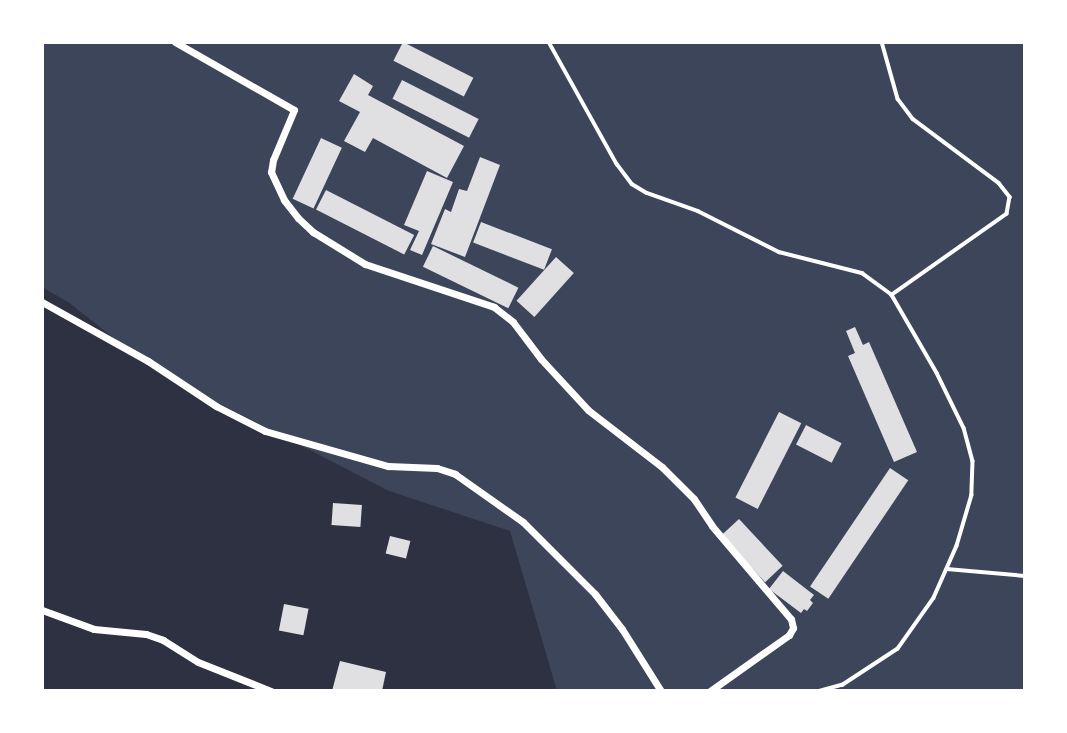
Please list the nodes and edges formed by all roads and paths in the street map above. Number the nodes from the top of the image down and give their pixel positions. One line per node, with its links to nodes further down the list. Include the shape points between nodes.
1 (175, 42): 11 (street, via 294,110 271,172 284,200 305,225 387,274 494,307 513,321 589,410 662,467 694,499 791,619 793,628)
2 (549, 42): 4 (lane, via 632,184 698,211 779,253 862,273)
3 (882, 42): 4 (lane, via 898,99 913,119 999,183 1010,197 1007,214)
4 (891, 295): 6 (lane, via 943,384 964,428 973,461 972,495)
5 (42, 302): 10 (street, via 265,431 388,466 437,468 455,474 523,522 595,594)
6 (947, 569): 7 (lane); 12 (lane, via 934,598 898,649 843,685)
7 (1025, 576)
8 (42, 610): 9 (street, via 94,629 163,640 198,662)
9 (271, 691)
10 (661, 691)
11 (710, 691)
12 (821, 691)

